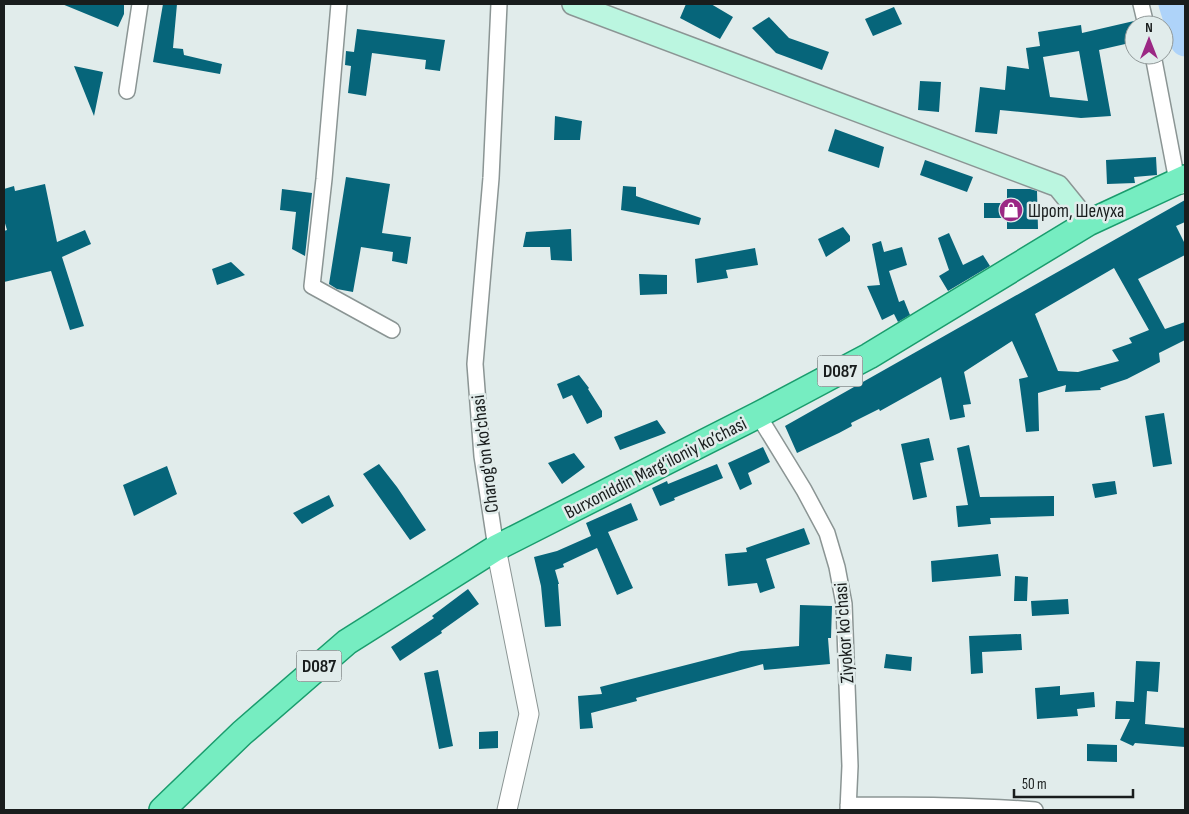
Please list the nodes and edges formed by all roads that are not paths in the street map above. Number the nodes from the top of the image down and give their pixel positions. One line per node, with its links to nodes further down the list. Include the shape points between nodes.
1 (140, 4): 6 (street)
2 (339, 4): 9 (street, via 312,286)
3 (499, 4): 11 (street, Charog'on ko'chasi, via 491,178 475,364 482,456)
4 (573, 4): 8 (main road, via 1058,186)
5 (1155, 65): 7 (street)
6 (127, 91)
7 (1182, 182): 8 (main road, Burxoniddin Marg’iloniy ko’chasi / D087)
8 (1088, 223): 10 (main road, Burxoniddin Marg’iloniy ko’chasi / D087, via 869,356)
9 (392, 330)
10 (758, 415): 11 (main road, Burxoniddin Marg’iloniy ko’chasi / D087); 12 (street, Ziyokor ko'chasi, via 827,534 837,567 844,604 850,766)
11 (496, 548): 13 (main road, Burxoniddin Marg’iloniy ko’chasi / D087, via 347,642 242,733); 14 (street, Charog'on ko'chasi, via 529,714)
12 (848, 808): 15 (street, via 947,806)
13 (162, 810)
14 (507, 810)
15 (1034, 810)

